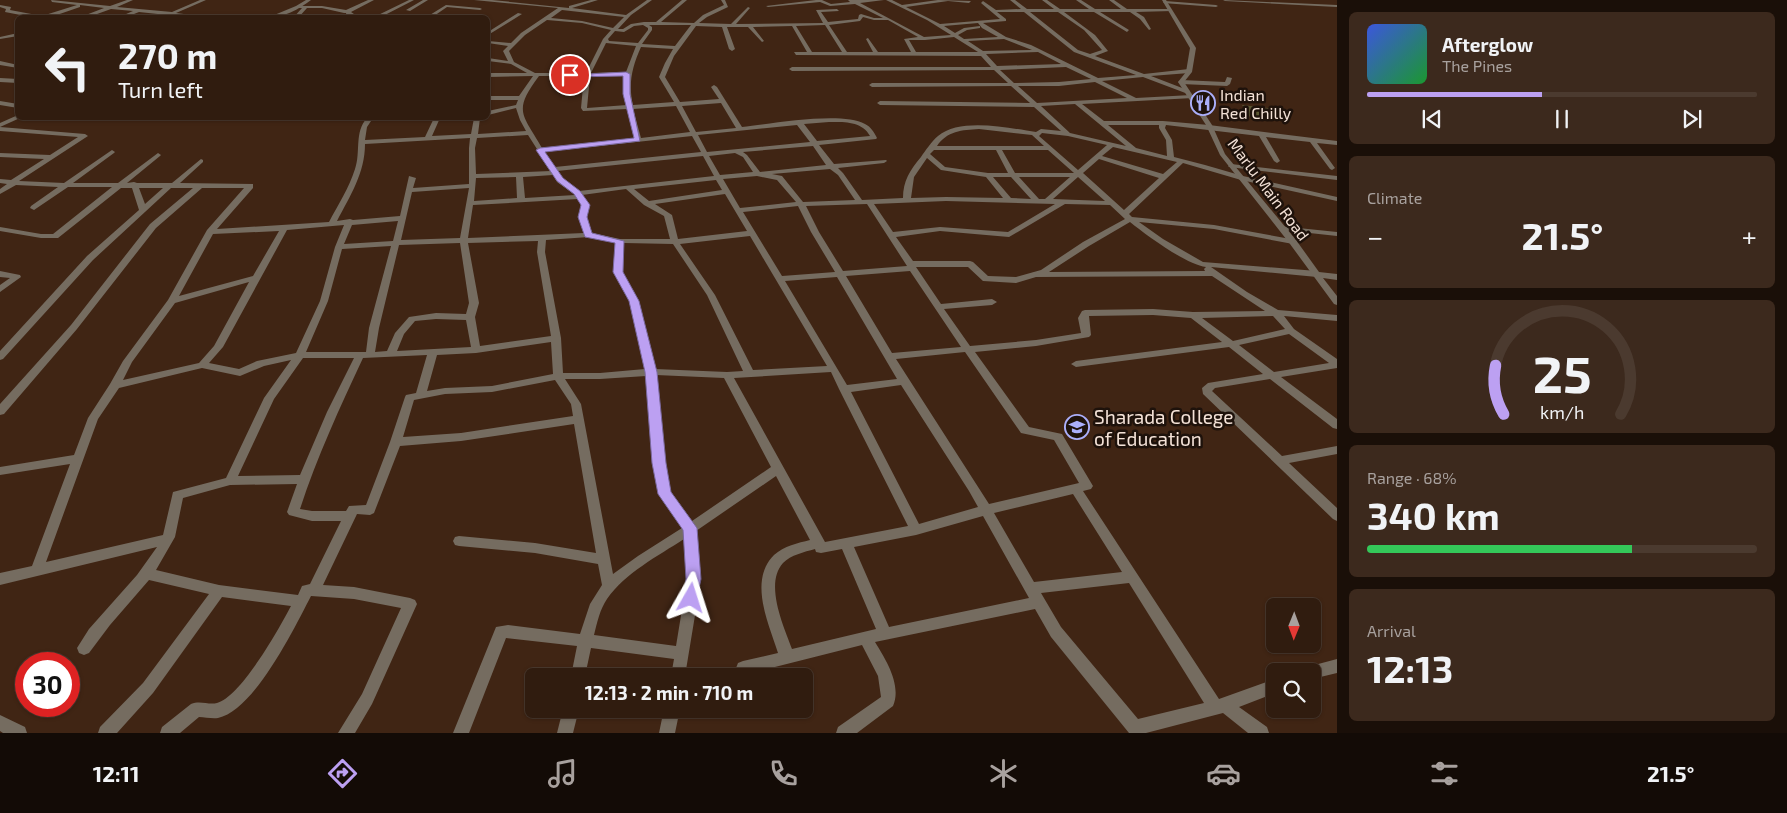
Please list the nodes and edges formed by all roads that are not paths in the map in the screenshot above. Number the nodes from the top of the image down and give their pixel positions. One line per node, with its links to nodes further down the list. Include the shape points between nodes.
1 (54, 0): 32 (street)
2 (95, 0): 32 (street)
3 (131, 0): 42 (street)
4 (204, 0): 60 (street)
5 (309, 0): 43 (street)
6 (330, 0): 45 (street)
7 (372, 0): 61 (street)
8 (412, 0): 72 (street)
9 (426, 0): 52 (street)
10 (458, 0): 36 (street)
11 (476, 0): 26 (street)
12 (560, 0): 37 (street)
13 (596, 0): 48 (street)
14 (650, 0): 75 (street)
15 (684, 0): 82 (street)
16 (723, 0): 83 (street, via 726,6)
17 (819, 0): 34 (street); 38 (street)
18 (882, 0): 27 (street)
19 (888, 0): 39 (street)
20 (1012, 0): 56 (street)
21 (1044, 0): 57 (street)
22 (1078, 0): 58 (street)
23 (1111, 0): 53 (street)
24 (1228, 0): 29 (street)
25 (1305, 0): 33 (street)
26 (492, 1): 37 (street); 47 (street)
27 (854, 1): 34 (street); 77 (street, via 853,7); 79 (street)
28 (1164, 1): 40 (street); 54 (street)
29 (1272, 1): 33 (street)
30 (969, 2): 39 (street, via 948,0)
31 (983, 2): 55 (street)
32 (82, 4): 42 (street); 64 (street)
33 (1310, 4): 41 (street)
34 (830, 5): 85 (street, via 839,11 818,10)
35 (0, 6): 49 (street, via 9,8)
36 (446, 6): 47 (street); 73 (street)
37 (548, 6): 48 (street)
38 (768, 6)
39 (902, 6): 89 (street)
40 (1216, 6)
41 (1337, 6)
42 (111, 7): 50 (street); 65 (street)
43 (298, 7): 44 (street); 69 (street)
44 (306, 7): 45 (street); 70 (street)
45 (322, 7): 51 (street)
46 (748, 8): 88 (street)
47 (480, 9): 74 (street)
48 (562, 9): 75 (street); 78 (street)
49 (6, 10): 59 (street); 63 (street)
50 (141, 10): 60 (street); 66 (street)
51 (333, 10): 61 (street); 71 (street)
52 (408, 10)
53 (1129, 10): 54 (street); 58 (street); 92 (street, via 1142,18)
54 (1170, 10): 127 (street, via 1194,48)
55 (995, 11): 56 (street); 80 (street, via 992,11 1004,20)
56 (1027, 11): 57 (street); 118 (street, via 1076,51)
57 (1059, 11): 58 (street); 118 (street, via 1090,32 1105,51)
58 (1095, 11): 93 (street)
59 (0, 12)
60 (173, 12): 67 (street); 68 (street)
61 (348, 14)
62 (520, 14): 95 (street)
63 (34, 15)
64 (51, 15)
65 (88, 15)
66 (127, 15)
67 (166, 15)
68 (193, 15)
69 (277, 15)
70 (298, 15)
71 (329, 15)
72 (380, 15)
73 (432, 15)
74 (473, 15)
75 (627, 16): 91 (street)
76 (849, 16): 77 (street)
77 (859, 18): 79 (street); 85 (street)
78 (547, 19): 91 (street, via 582,22); 107 (street, via 522,34)
79 (889, 19): 102 (street)
80 (978, 21): 89 (street); 90 (street)
81 (644, 23): 82 (street); 91 (street, via 624,30); 108 (street, via 650,30)
82 (656, 24): 83 (street)
83 (695, 24): 87 (street); 109 (street, via 679,41)
84 (794, 24): 85 (street); 86 (street); 113 (street)
85 (825, 24): 114 (street)
86 (749, 25): 88 (street); 105 (street)
87 (724, 26): 88 (street); 110 (street)
88 (733, 26)
89 (940, 26): 98 (street)
90 (984, 28): 98 (street, via 972,27); 100 (street)
91 (612, 30): 104 (street)
92 (1149, 30)
93 (1127, 31)
94 (0, 32): 96 (street)
95 (490, 33)
96 (15, 34)
97 (15, 34): 99 (street)
98 (953, 34): 102 (street, via 950,38); 103 (street)
99 (0, 38)
100 (1004, 38): 103 (street); 111 (street)
101 (868, 39): 115 (street)
102 (926, 39): 116 (street, via 906,40)
103 (963, 40): 117 (street)
104 (605, 41): 108 (street); 131 (street)
105 (762, 41)
106 (490, 42): 107 (street)
107 (512, 45): 121 (street, via 506,51)
108 (639, 45): 109 (street); 128 (street)
109 (678, 48): 151 (street, via 664,67 662,77)
110 (732, 49)
111 (1038, 51): 117 (street); 122 (street)
112 (796, 53): 113 (street)
113 (810, 53): 114 (street)
114 (845, 53): 115 (street)
115 (876, 53): 116 (street)
116 (913, 54): 117 (street); 124 (street)
117 (983, 54): 125 (street)
118 (1089, 56): 132 (street)
119 (490, 60): 121 (street)
120 (0, 63): 123 (street)
121 (512, 63): 133 (street)
122 (1067, 65): 125 (street); 138 (street)
123 (15, 66)
124 (923, 68): 125 (street); 126 (street); 129 (street)
125 (996, 68): 142 (street)
126 (792, 69)
127 (1189, 71): 132 (street); 139 (street)
128 (626, 74): 131 (street); 156 (street)
129 (927, 74)
130 (490, 75): 133 (street)
131 (587, 75): 133 (street); 156 (street, via 585,110)
132 (1141, 75): 138 (street); 144 (street)
133 (536, 76): 146 (street)
134 (1229, 78): 139 (street, via 1228,84)
135 (0, 80): 137 (street)
136 (931, 80): 141 (street)
137 (15, 81)
138 (1098, 81): 142 (street); 147 (street)
139 (1181, 82): 144 (street, Marlu Main Road)
140 (872, 85): 141 (street)
141 (935, 85): 142 (street)
142 (1014, 85): 153 (street)
143 (714, 88): 148 (street)
144 (1190, 95): 147 (street); 166 (street, Marlu Main Road)
145 (490, 98): 146 (street)
146 (520, 98): 155 (street)
147 (1137, 100): 149 (street)
148 (722, 101): 151 (street); 168 (street)
149 (1076, 102): 153 (street); 162 (street)
150 (2, 104): 154 (street)
151 (678, 104): 156 (street); 170 (street)
152 (880, 104): 153 (street)
153 (1037, 105): 172 (street)
154 (15, 106)
155 (518, 106): 157 (street); 169 (street, via 519,116)
156 (630, 107): 176 (street)
157 (490, 113)
158 (15, 119): 165 (street)
159 (367, 120): 178 (street)
160 (436, 120): 175 (street)
161 (478, 120): 174 (street)
162 (1103, 123): 163 (street); 186 (street)
163 (1163, 123): 166 (street); 195 (street)
164 (799, 124): 168 (street); 179 (street); 179 (street, via 852,121 862,124 874,135 871,140)
165 (0, 126)
166 (1209, 127): 173 (street); 201 (street, Marlu Main Road, via 1222,154)
167 (0, 129): 193 (street, via 85,136)
168 (741, 130): 170 (street)
169 (531, 133): 174 (street); 185 (street)
170 (694, 134): 176 (street); 189 (street)
171 (1038, 134): 172 (street); 182 (street, via 984,127 951,129 935,140); 184 (street, via 1035,136)
172 (1068, 134): 180 (street)
173 (1261, 134): 177 (street); 199 (street)
174 (476, 136): 175 (street); 209 (street, via 472,148)
175 (428, 138): 178 (street)
176 (638, 140): 185 (street)
177 (1312, 140): 181 (street); 202 (street)
178 (361, 142): 245 (street, via 356,176)
179 (815, 144): 187 (street); 200 (street)
180 (1112, 144): 186 (street); 194 (street)
181 (1337, 144)
182 (932, 148): 183 (street); 190 (street)
183 (998, 148): 184 (street); 208 (street)
184 (1049, 148): 205 (street)
185 (540, 150): 203 (street)
186 (1136, 150): 195 (street)
187 (736, 151): 189 (street); 204 (street, via 745,156)
188 (112, 152): 217 (street)
189 (704, 154): 203 (street); 212 (street)
190 (926, 154): 207 (street, via 943,169); 230 (street, via 906,185)
191 (0, 155): 193 (street)
192 (158, 155): 218 (street)
193 (51, 157): 216 (street)
194 (1098, 157): 205 (street); 210 (street)
195 (1171, 158): 198 (street)
196 (201, 161): 220 (street)
197 (884, 161): 200 (street)
198 (1182, 161): 210 (street); 213 (street)
199 (1277, 161)
200 (832, 166): 204 (street); 232 (street)
201 (1232, 166): 213 (street, Marlu Main Road); 214 (street)
202 (1332, 168)
203 (555, 171): 206 (street); 227 (street, via 560,180)
204 (758, 174): 212 (street); 238 (street, via 779,178)
205 (1078, 174): 208 (street); 233 (street); 237 (street)
206 (519, 175): 209 (street); 229 (street)
207 (988, 175): 208 (street); 231 (street)
208 (1013, 175): 233 (street)
209 (473, 176): 222 (street)
210 (1164, 177): 242 (street)
211 (412, 178): 224 (street)
212 (716, 178): 223 (street); 226 (street)
213 (1241, 178): 228 (street); 247 (street, Marlu Main Road)
214 (1337, 178)
215 (0, 181): 216 (street)
216 (14, 182): 217 (street); 225 (street)
217 (64, 184): 218 (street); 239 (street)
218 (118, 184): 219 (street); 248 (street, via 55,236)
219 (134, 184): 220 (street); 241 (street)
220 (171, 186): 221 (street); 241 (street)
221 (200, 186): 249 (street, via 250,186); 304 (street, via 153,226 74,327)
222 (473, 186): 224 (street); 235 (street)
223 (628, 187): 227 (street); 236 (street)
224 (409, 190): 243 (street)
225 (0, 192)
226 (726, 192): 236 (street); 240 (street)
227 (578, 195): 229 (street); 252 (street, via 585,205 583,217)
228 (1337, 199)
229 (521, 200): 235 (street)
230 (907, 200): 231 (street); 232 (street)
231 (1008, 200): 233 (street)
232 (864, 201): 238 (street); 253 (street)
233 (1042, 201): 234 (street)
234 (1063, 202): 237 (street); 253 (street, via 1009,235 940,229)
235 (470, 203): 255 (street)
236 (647, 203): 257 (street, via 668,215)
237 (1112, 203): 242 (street)
238 (801, 204): 240 (street); 265 (street)
239 (34, 208)
240 (738, 210): 250 (street)
241 (144, 211): 290 (street, via 90,258)
242 (1127, 216): 258 (street, via 1214,227); 261 (street, via 1160,241); 267 (street, via 1044,272)
243 (403, 218): 244 (street); 259 (street)
244 (350, 221): 245 (street); 260 (street)
245 (332, 223): 246 (street)
246 (284, 228): 249 (street); 269 (street)
247 (1282, 228): 251 (street); 258 (street, Marlu Main Road)
248 (0, 229)
249 (210, 232): 272 (street)
250 (752, 233): 257 (street); 270 (street)
251 (1337, 234)
252 (589, 235): 254 (street); 256 (street)
253 (892, 235): 262 (street)
254 (542, 238): 255 (street); 281 (street)
255 (464, 241): 259 (street); 278 (street, via 474,303)
256 (620, 241): 257 (street); 295 (street, via 618,272 634,301)
257 (675, 242): 296 (street, via 711,295)
258 (1293, 242): 266 (street, Marlu Main Road)
259 (396, 243): 260 (street); 287 (street)
260 (339, 247): 286 (street, via 324,301)
261 (1201, 264): 263 (street); 266 (street)
262 (912, 266): 265 (street); 267 (street, via 970,264 986,279 1016,280); 275 (street)
263 (1213, 273): 267 (street); 276 (street)
264 (0, 274): 271 (street, via 17,277)
265 (842, 274): 270 (street); 289 (street)
266 (1317, 274): 268 (street); 274 (street, Marlu Main Road)
267 (1031, 275)
268 (1337, 277)
269 (256, 278): 272 (street); 292 (street, via 218,347)
270 (781, 279): 294 (street)
271 (0, 289)
272 (172, 301): 301 (street, via 128,360)
273 (992, 302): 275 (street)
274 (1337, 302)
275 (938, 307): 283 (street)
276 (1276, 313): 277 (street); 279 (street); 280 (street)
277 (1193, 315): 282 (street); 283 (street, via 1085,313 1086,335)
278 (470, 317): 284 (street); 288 (street, via 412,319 400,333)
279 (1337, 318)
280 (1291, 332): 282 (street); 293 (street)
281 (556, 338): 284 (street); 298 (street)
282 (1232, 344): 291 (street); 299 (street)
283 (968, 348): 289 (street); 315 (street, via 1025,430 1058,437 1087,486)
284 (476, 350): 285 (street)
285 (433, 353): 288 (street); 303 (street)
286 (300, 355): 287 (street); 292 (street, via 261,363 240,373); 314 (street, via 269,398)
287 (365, 355): 288 (street); 313 (street)
288 (390, 355)
289 (890, 356): 300 (street)
290 (0, 357)
291 (1076, 364)
292 (202, 365): 301 (street)
293 (1337, 365): 299 (street)
294 (834, 369): 296 (street); 302 (street)
295 (651, 372): 297 (street); 298 (street); 319 (street, via 665,494)
296 (750, 374): 297 (street)
297 (728, 375): 311 (street)
298 (558, 376): 303 (street, via 492,389); 305 (street, via 576,404)
299 (1275, 376): 306 (street); 310 (street, via 1212,385 1207,392)
300 (904, 381): 302 (street); 316 (street)
301 (115, 385): 309 (street, via 92,418)
302 (844, 390): 320 (street)
303 (420, 395): 307 (street, via 410,397)
304 (0, 411)
305 (579, 419): 307 (street, via 460,437); 325 (street)
306 (1337, 425)
307 (396, 442): 317 (street, via 370,510 353,510)
308 (1337, 450): 310 (street)
309 (79, 458): 312 (street); 326 (street)
310 (1280, 461): 318 (street)
311 (777, 469): 319 (street); 323 (street)
312 (0, 471)
313 (304, 479): 314 (street); 317 (street, via 293,512 312,516)
314 (230, 481): 321 (street, via 177,495)
315 (1076, 488): 316 (street); 328 (street)
316 (985, 510): 320 (street); 331 (street)
317 (350, 516): 332 (street)
318 (1337, 516)
319 (690, 528): 330 (street); 340 (street, via 694,579)
320 (916, 530): 324 (street)
321 (168, 539): 326 (street); 327 (street, via 160,556)
322 (459, 541): 325 (street)
323 (818, 543): 324 (street, via 821,548); 341 (street, via 800,546 780,557 768,573 768,590)
324 (846, 543): 336 (street)
325 (603, 559): 330 (street)
326 (37, 570): 329 (street)
327 (145, 573): 333 (street); 339 (street)
328 (1132, 577): 331 (street); 348 (street)
329 (0, 579)
330 (608, 588): 338 (street, via 602,595)
331 (1030, 588): 335 (street)
332 (314, 590): 334 (street, via 307,590); 356 (street, via 354,593 410,604 367,699)
333 (219, 591): 334 (street); 354 (street, via 148,688)
334 (301, 601): 355 (street, via 276,646 241,696 220,710 196,709)
335 (1038, 602): 336 (street); 352 (street, via 1056,632)
336 (885, 634): 337 (street)
337 (865, 638): 341 (street); 360 (street, via 886,678 888,701)
338 (587, 642): 340 (street); 343 (street); 357 (street, via 508,631 498,634)
339 (84, 648)
340 (682, 653): 344 (street)
341 (787, 657): 345 (street)
342 (1337, 666): 346 (street)
343 (580, 668)
344 (679, 668)
345 (743, 668)
346 (1321, 670)
347 (1266, 689): 348 (street)
348 (1221, 706): 352 (street); 361 (street)
349 (569, 718): 358 (street)
350 (670, 718): 359 (street)
351 (0, 723): 353 (street)
352 (1135, 730)
353 (19, 733)
354 (106, 733)
355 (168, 733)
356 (346, 733)
357 (461, 733)
358 (565, 733)
359 (668, 733)
360 (844, 733)
361 (1261, 733)

